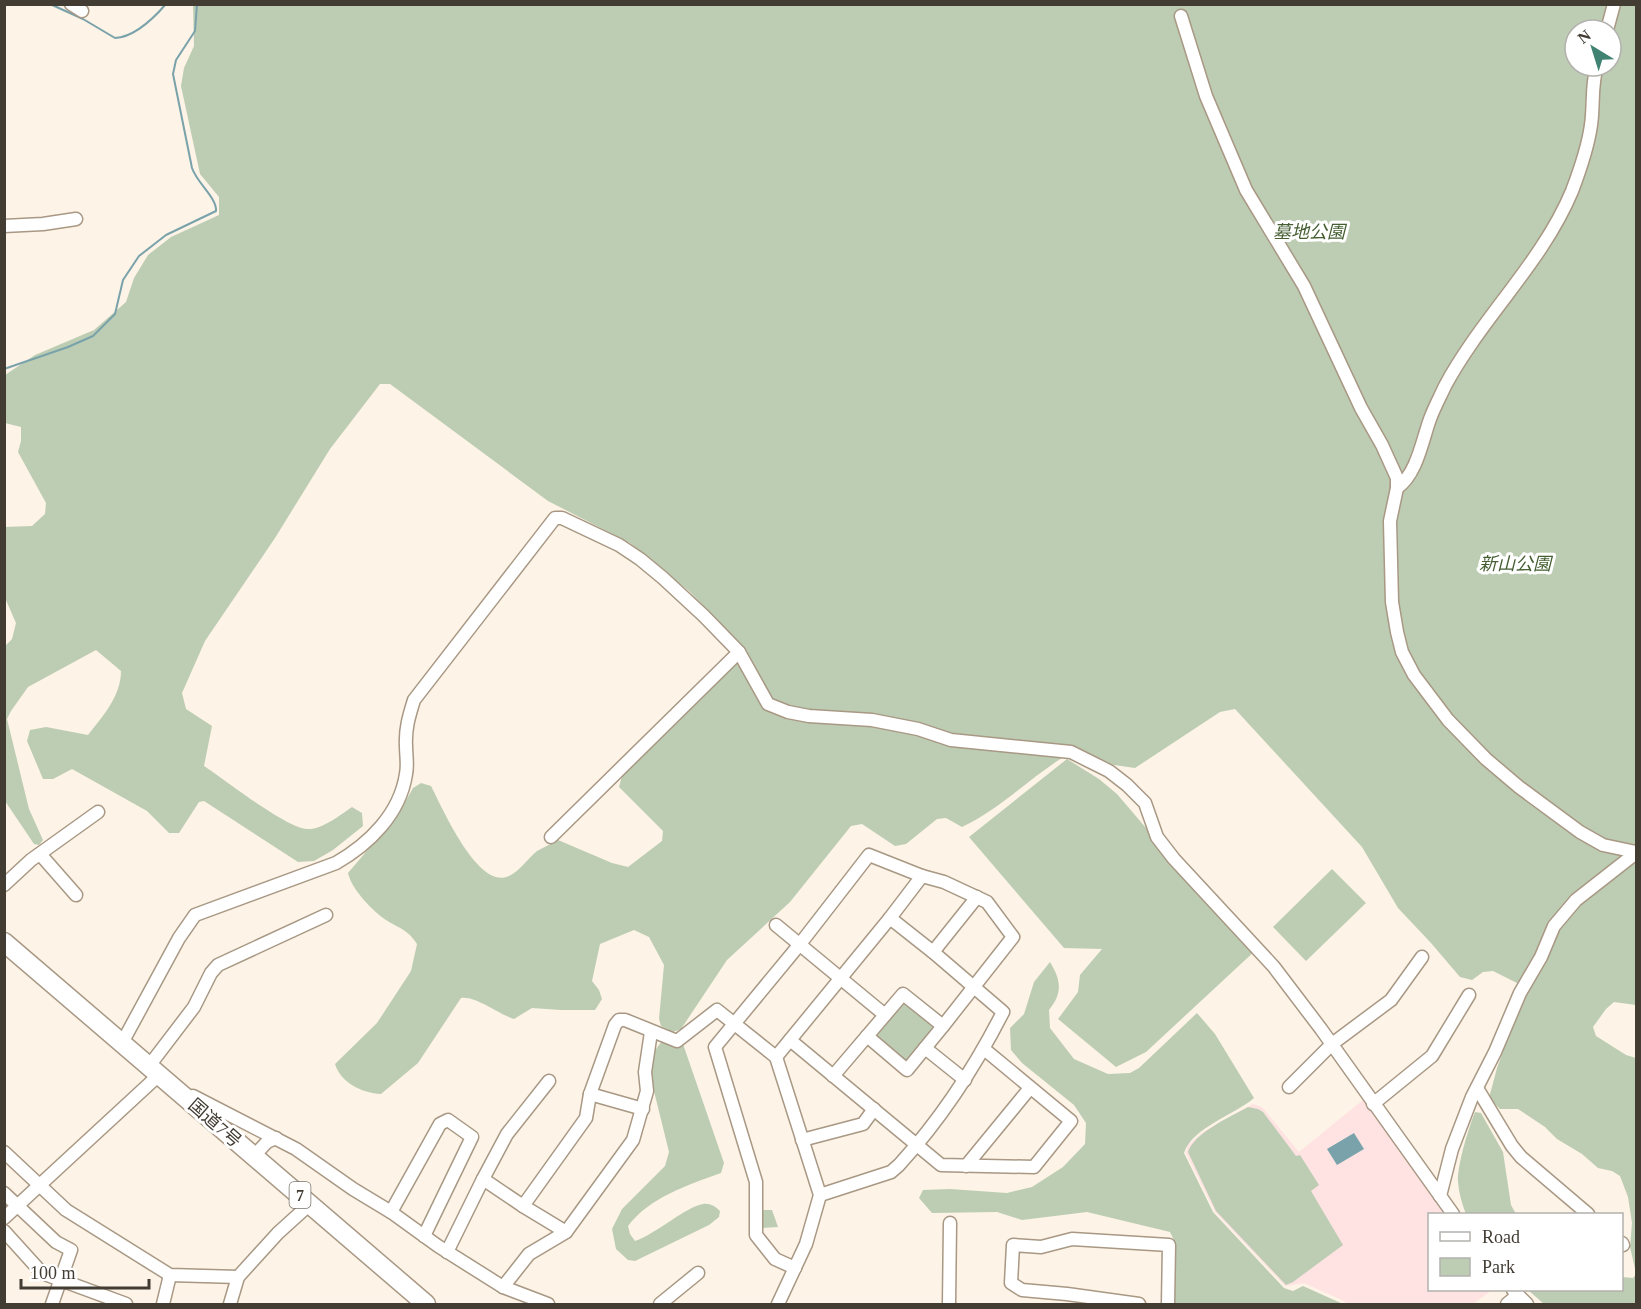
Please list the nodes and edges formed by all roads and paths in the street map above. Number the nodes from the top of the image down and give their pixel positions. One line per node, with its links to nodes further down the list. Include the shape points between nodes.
1 (1180, 16): 5 (street, via 1206,96 1246,190 1304,286 1361,408 1383,445 1397,478)
2 (1594, 78): 5 (street, via 1591,126 1559,219 1445,386 1412,469)
3 (76, 219): 4 (street)
4 (4, 226)
5 (1397, 488): 9 (street, via 1390,521 1392,602 1402,652 1414,675 1448,720 1519,787 1603,845)
6 (739, 652): 8 (street); 31 (street, via 640,559 589,530 555,518 414,700 407,723 407,772 402,794 382,826 352,854 336,863 195,915); 32 (street, via 768,704 788,712 872,720 951,740 1071,752 1109,771 1144,803 1153,828 1174,859 1274,967)
7 (98, 812): 10 (street)
8 (551, 837)
9 (1636, 853): 42 (street, via 1576,900 1554,926)
10 (40, 854): 12 (street); 13 (street)
11 (922, 876): 14 (street); 16 (street); 19 (street, via 869,855)
12 (4, 885)
13 (76, 895)
14 (977, 897): 20 (street); 23 (street, via 987,902 1013,937)
15 (326, 915): 36 (street, via 218,965)
16 (890, 918): 20 (street); 22 (street)
17 (776, 925): 19 (street)
18 (4, 942): 31 (highway, 国道7号 / 7)
19 (800, 944): 22 (street); 26 (street)
20 (933, 952): 23 (street)
21 (1422, 957): 32 (street, via 1391,1000)
22 (841, 979): 25 (street); 30 (street)
23 (975, 986): 27 (street); 34 (street, via 1003,1012)
24 (1469, 995): 44 (street, via 1432,1056)
25 (885, 1015): 27 (street, via 903,994); 29 (street)
26 (734, 1024): 28 (street, via 717,1010 677,1041); 35 (street); 70 (street, via 714,1047 756,1182 756,1235 775,1260)
27 (944, 1026): 33 (street)
28 (651, 1032): 43 (street, via 619,1020); 45 (street)
29 (867, 1036): 33 (street, via 907,1070); 37 (street)
30 (790, 1040): 35 (street); 37 (street)
31 (122, 1042): 36 (highway, 国道7号 / 7)
32 (1332, 1044): 40 (street); 44 (street)
33 (926, 1048): 38 (street)
34 (984, 1049): 38 (street); 41 (street)
35 (776, 1057): 48 (street)
36 (161, 1076): 47 (street); 51 (highway, 国道7号 / 7); 54 (street)
37 (833, 1076): 46 (street)
38 (965, 1080): 49 (street)
39 (549, 1081): 53 (street, via 507,1134)
40 (1289, 1087)
41 (1030, 1088): 52 (street); 52 (street, via 1071,1122 1034,1167)
42 (1477, 1088): 57 (street, via 1452,1149); 63 (street, via 1521,1157)
43 (590, 1094): 45 (street); 60 (street, via 586,1118)
44 (1373, 1104): 57 (street)
45 (642, 1109): 67 (street, via 633,1140)
46 (874, 1109): 48 (street, via 862,1124); 49 (street)
47 (276, 1138): 51 (street); 61 (street)
48 (802, 1140): 56 (street)
49 (916, 1145): 52 (street, via 941,1165); 56 (street, via 891,1172)
50 (4, 1152): 54 (street)
51 (254, 1156): 58 (highway, 国道7号 / 7)
52 (966, 1166)
53 (483, 1179): 60 (street); 69 (street)
54 (39, 1186): 59 (street); 72 (street, via 66,1210)
55 (4, 1193): 59 (street)
56 (820, 1195): 70 (street)
57 (1440, 1196): 62 (street)
58 (310, 1204): 73 (street); 82 (highway, 国道7号 / 7)
59 (17, 1205): 64 (street); 74 (street, via 56,1242 71,1250)
60 (523, 1206): 67 (street)
61 (391, 1212): 68 (street); 68 (street, via 440,1124 448,1120 462,1129 472,1137)
62 (1452, 1213)
63 (1586, 1213)
64 (4, 1218)
65 (950, 1223): 86 (street)
66 (4, 1231): 74 (street, via 42,1274)
67 (566, 1232): 75 (street, via 529,1254)
68 (424, 1236): 69 (street)
69 (447, 1252): 75 (street)
70 (795, 1268): 85 (street)
71 (698, 1273): 84 (street)
72 (170, 1275): 73 (street); 80 (street)
73 (238, 1277): 81 (street)
74 (60, 1281): 78 (street); 79 (street)
75 (502, 1287): 83 (street)
76 (1519, 1296): 89 (street)
77 (1067, 1299): 87 (street); 88 (street, via 1022,1290 1011,1283 1013,1245 1041,1247 1072,1239 1169,1245)
78 (52, 1305)
79 (126, 1305)
80 (163, 1305)
81 (230, 1305)
82 (426, 1305)
83 (548, 1305)
84 (660, 1305)
85 (778, 1305)
86 (949, 1305)
87 (1139, 1305)
88 (1168, 1305)
89 (1507, 1305)

